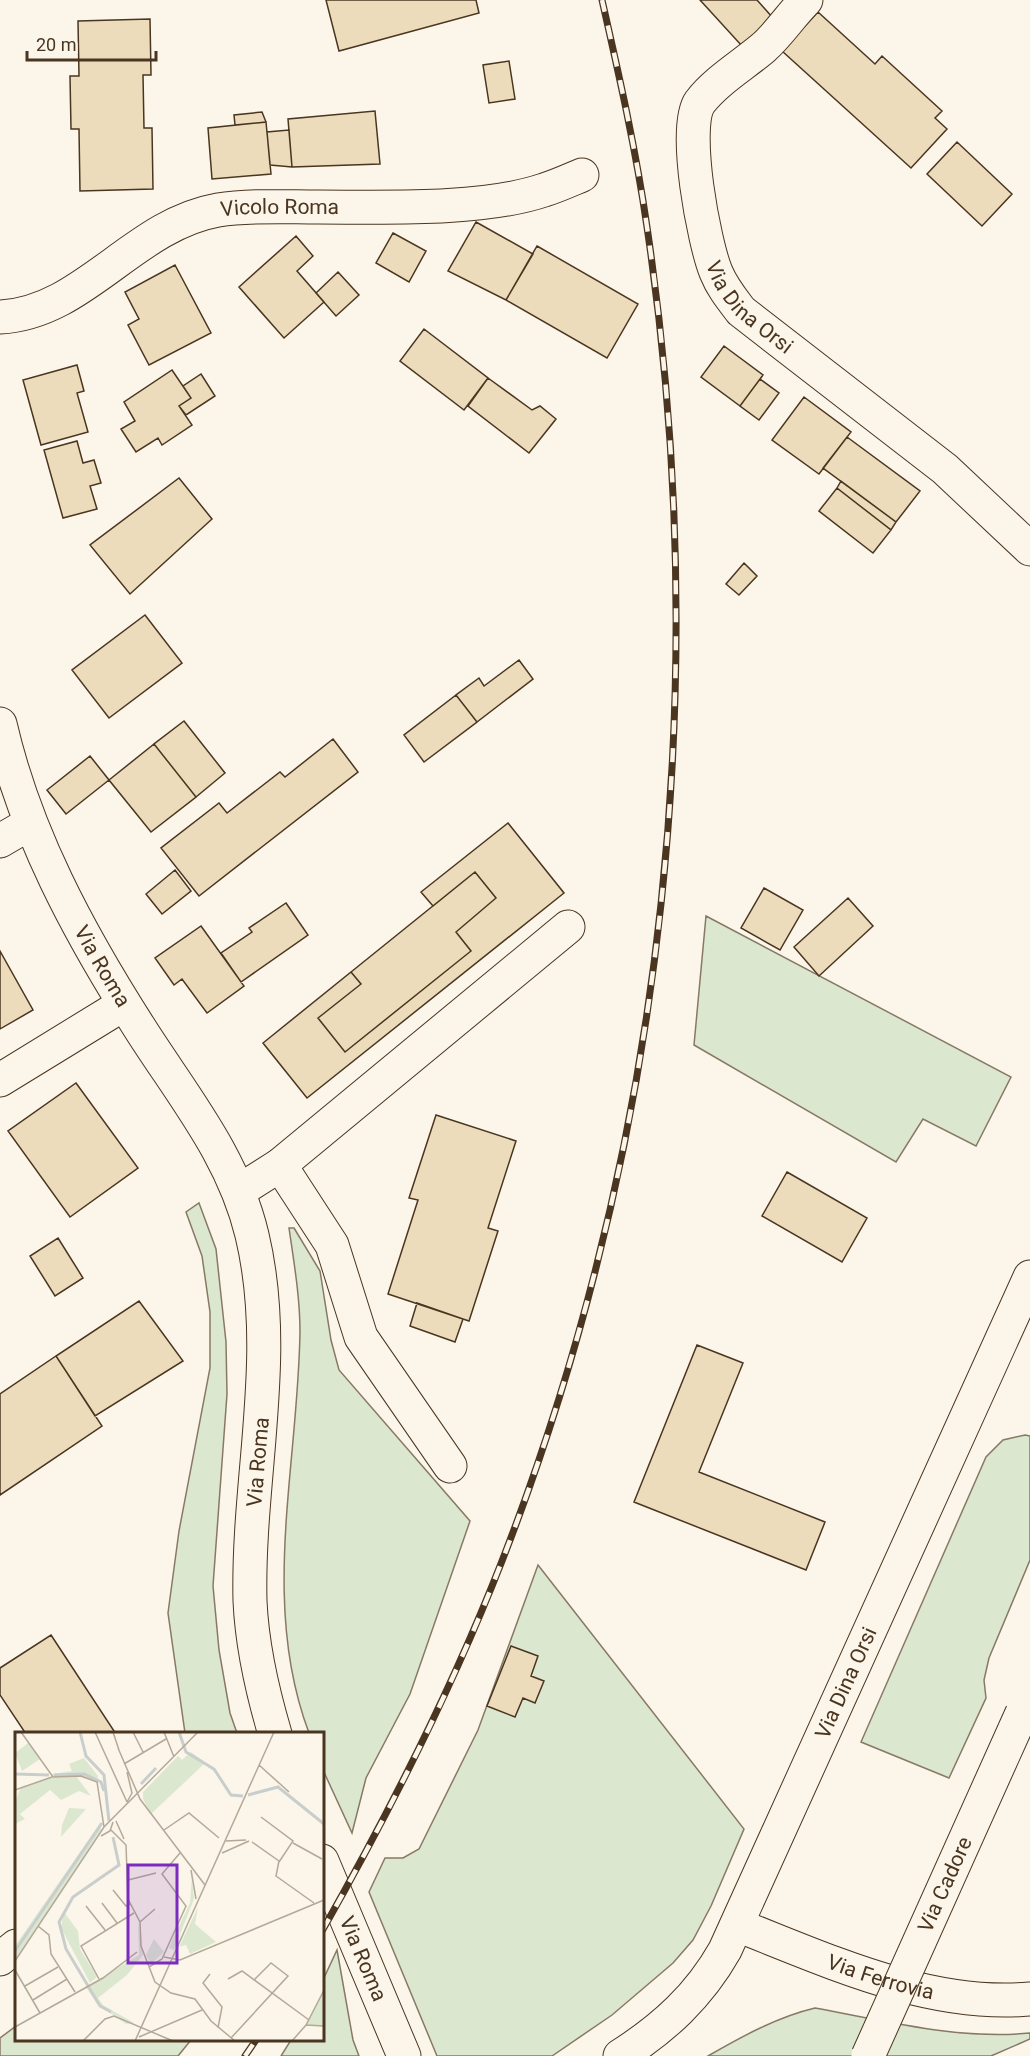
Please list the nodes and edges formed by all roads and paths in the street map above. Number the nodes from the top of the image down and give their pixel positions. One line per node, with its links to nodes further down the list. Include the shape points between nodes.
1 (806, 0): 4 (street, Via Dina Orsi, via 765,46 700,102 693,119 698,187 715,270 723,288 741,310 769,335 945,469)
2 (582, 175): 3 (street, Vicolo Roma, via 543,191 498,200 217,210 142,242 46,308)
3 (0, 317)
4 (1030, 549)
5 (0, 724): 6 (street, Via Roma)
6 (29, 824): 7 (street); 9 (street, Via Roma, via 65,899)
7 (0, 841)
8 (568, 927): 11 (street)
9 (124, 1004): 10 (street); 12 (street, Via Roma, via 211,1135)
10 (0, 1080)
11 (280, 1165): 12 (street); 14 (street, via 332,1245 361,1336)
12 (239, 1191): 16 (street, Via Roma, via 260,1280 265,1342 250,1602 259,1676)
13 (1030, 1277): 18 (street, Via Dina Orsi)
14 (450, 1466)
15 (1022, 1713): 24 (street, Via Cadore, bridge)
16 (274, 1732)
17 (324, 1866): 22 (street, Via Roma)
18 (737, 1925): 21 (street, Via Ferrovia, via 857,1971 946,1995 974,2000); 23 (street, Via Dina Orsi, via 713,1971 692,1999 654,2033)
19 (15, 1947): 20 (street)
20 (0, 1959)
21 (1030, 2000)
22 (404, 2056)
23 (620, 2056)
24 (868, 2056)

